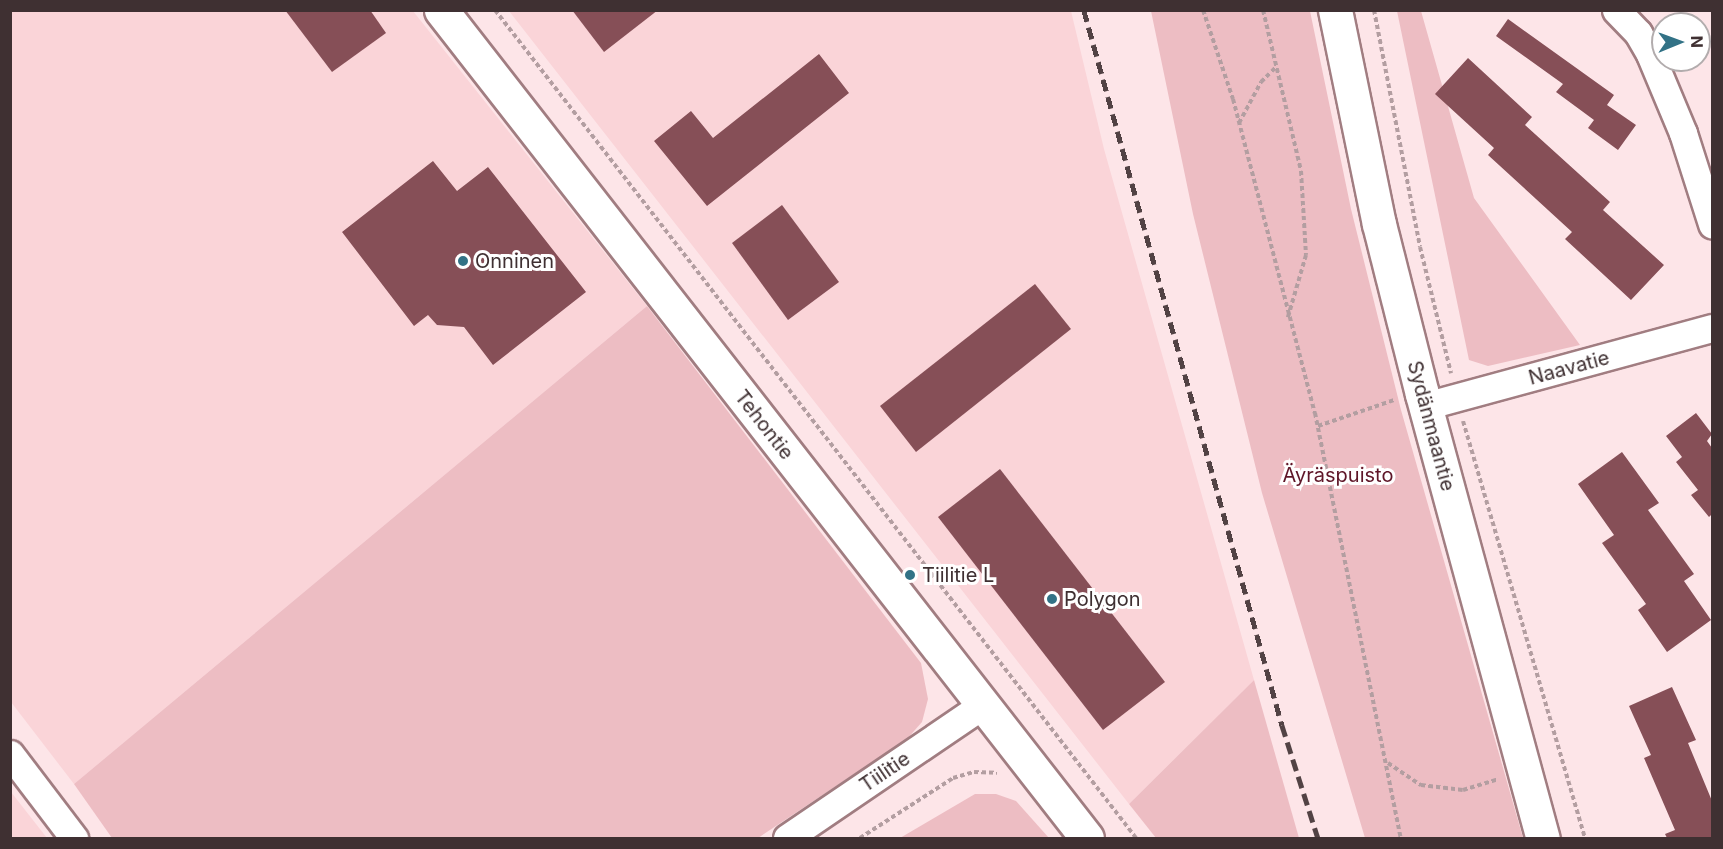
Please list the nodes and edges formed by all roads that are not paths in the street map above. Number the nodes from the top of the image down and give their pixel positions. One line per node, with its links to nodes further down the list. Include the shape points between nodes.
1 (441, 10): 7 (street, Tehontie)
2 (1335, 10): 6 (street, Sydänmaantie, via 1379,224)
3 (1616, 10): 4 (street, via 1638,33 1650,54 1683,134)
4 (1713, 224)
5 (1713, 328): 6 (street, Naavatie)
6 (1423, 400): 12 (street, Sydänmaantie)
7 (983, 705): 10 (street, Tiilitie); 11 (street, Tehontie)
8 (10, 754): 9 (street)
9 (74, 838)
10 (787, 838)
11 (1087, 838)
12 (1543, 838)

